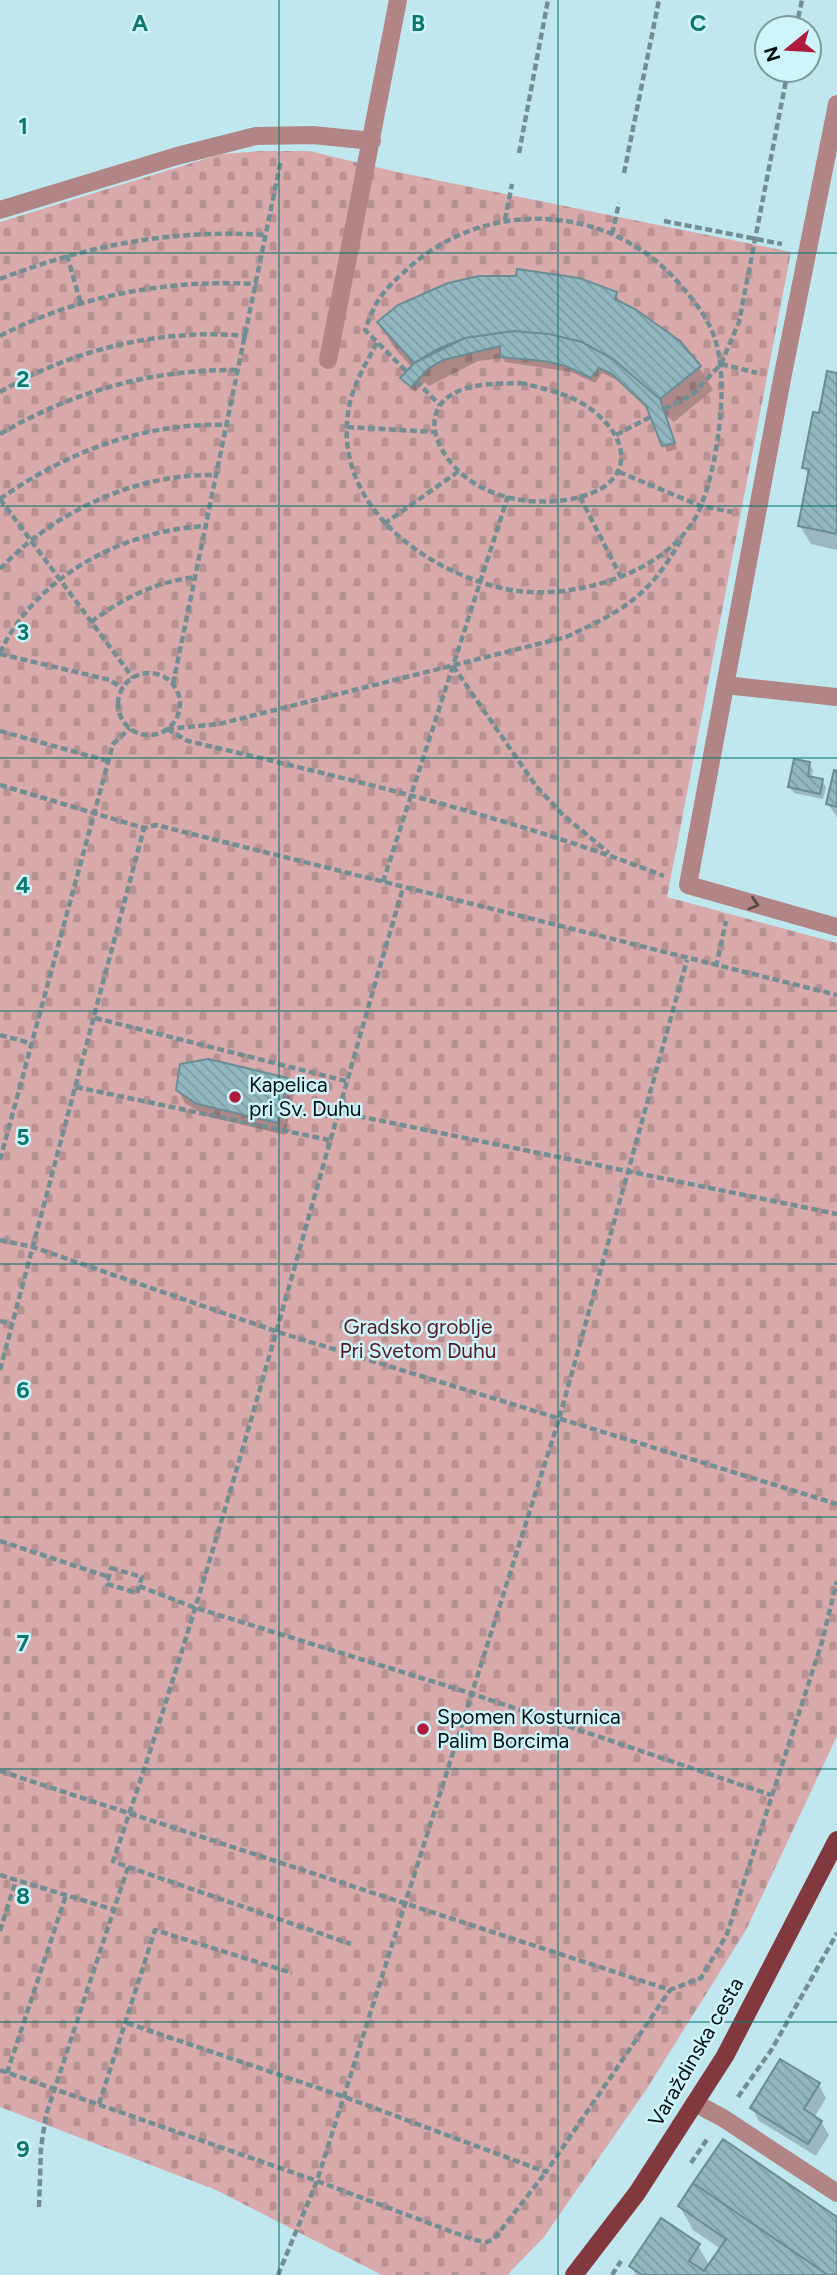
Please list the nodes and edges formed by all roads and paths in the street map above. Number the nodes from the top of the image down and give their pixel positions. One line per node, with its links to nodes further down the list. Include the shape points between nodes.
1 (398, 0): 7 (lane)
2 (548, 0): 8 (path)
3 (659, 0): 9 (path)
4 (785, 84): 17 (path)
5 (837, 104): 18 (lane)
6 (286, 136): 7 (lane); 12 (lane, via 256,136 227,143); 16 (path)
7 (372, 141): 26 (lane)
8 (519, 153)
9 (624, 173)
10 (513, 184): 13 (path)
11 (619, 203): 15 (path)
12 (0, 209)
13 (505, 220): 15 (path, via 558,220); 25 (path, via 476,226 427,252 376,298 365,330)
14 (664, 221): 17 (path)
15 (612, 234): 27 (path, via 669,271 701,311)
16 (266, 235): 19 (path, via 171,235); 21 (path)
17 (755, 239): 18 (path); 27 (path, via 739,322)
18 (807, 249): 62 (lane)
19 (67, 255): 20 (path); 22 (path)
20 (0, 279)
21 (257, 284): 22 (path, via 220,282 146,289); 24 (path)
22 (81, 304): 23 (path)
23 (0, 336)
24 (247, 336): 28 (path); 32 (path, via 190,334 133,342 51,367)
25 (377, 343): 29 (path); 37 (path, via 355,386)
26 (328, 360)
27 (720, 364): 30 (path); 34 (path, via 692,395); 47 (path, via 714,450)
28 (240, 370): 36 (path); 39 (path, via 166,373 118,383 44,410)
29 (406, 371)
30 (769, 375)
31 (416, 381): 33 (path)
32 (0, 392)
33 (440, 405): 38 (path); 40 (path, via 466,388 520,383 554,390 585,405)
34 (664, 409)
35 (652, 416): 40 (path)
36 (229, 425): 43 (path); 46 (path, via 200,424 115,440 75,455)
37 (347, 427): 38 (path); 48 (path, via 354,472)
38 (434, 432): 41 (path, via 442,454)
39 (0, 434)
40 (615, 435): 42 (path)
41 (459, 471): 44 (path, via 488,490); 48 (path)
42 (619, 472): 45 (path, via 605,486); 47 (path)
43 (218, 475): 49 (path); 51 (path, via 164,479 112,494)
44 (508, 496): 45 (path, via 546,503); 56 (path)
45 (580, 497): 54 (path)
46 (0, 498): 51 (path)
47 (701, 506): 50 (path)
48 (384, 524): 56 (path, via 421,553)
49 (208, 526): 53 (path); 55 (path, via 136,538 83,564)
50 (682, 538): 54 (path); 59 (path, via 664,570 635,600 604,619 566,637)
51 (30, 540): 52 (path); 55 (path)
52 (0, 569)
53 (197, 577): 57 (path, via 130,596); 61 (path)
54 (621, 578): 56 (path, via 530,591)
55 (61, 581): 57 (path); 58 (path, via 22,618)
56 (481, 581): 59 (path)
57 (91, 622): 60 (path)
58 (0, 654): 63 (path, via 110,680)
59 (453, 666): 66 (path, via 219,723); 70 (path); 73 (path, via 536,786)
60 (133, 678): 61 (path, via 156,673); 63 (path)
61 (173, 684): 66 (path, via 180,703)
62 (725, 685): 64 (lane); 75 (lane)
63 (123, 689): 65 (path, via 119,710)
64 (837, 697)
65 (130, 728): 66 (path, via 148,734); 68 (path, via 113,744)
66 (167, 729): 70 (path, via 188,741)
67 (0, 731): 68 (path)
68 (108, 761): 71 (path)
69 (0, 785): 71 (path)
70 (412, 793): 73 (path); 74 (path)
71 (94, 811): 72 (path); 84 (path)
72 (144, 828): 74 (path, via 156,825); 82 (path)
73 (612, 856): 75 (path)
74 (383, 882): 76 (path)
75 (688, 885): 77 (lane)
76 (403, 888): 79 (path); 85 (path)
77 (724, 895): 78 (lane, one-way to 78); 80 (path, via 726,924)
78 (837, 927)
79 (687, 960): 80 (path); 90 (path)
80 (716, 967): 81 (path)
81 (837, 995)
82 (95, 1018): 85 (path); 86 (path)
83 (0, 1035): 84 (path)
84 (30, 1043): 89 (path)
85 (346, 1081): 87 (path)
86 (76, 1087): 88 (path); 93 (path)
87 (338, 1112): 88 (path); 90 (path)
88 (329, 1140): 96 (path)
89 (0, 1160)
90 (631, 1171): 91 (path); 98 (path)
91 (837, 1214)
92 (0, 1240): 93 (path)
93 (33, 1247): 95 (path); 96 (path)
94 (0, 1321): 95 (path)
95 (12, 1324): 97 (path)
96 (278, 1332): 98 (path); 104 (path)
97 (0, 1370)
98 (559, 1419): 99 (path); 105 (path)
99 (837, 1504)
100 (0, 1541): 101 (path)
101 (109, 1577): 103 (path, via 107,1584 137,1593); 103 (path, via 111,1568 142,1577)
102 (837, 1581): 107 (path, via 822,1642)
103 (139, 1586): 104 (path)
104 (193, 1607): 105 (path); 108 (path)
105 (470, 1693): 107 (path); 114 (path)
106 (0, 1771): 108 (path)
107 (771, 1795): 119 (path, via 727,1934 715,1958 701,1978)
108 (129, 1813): 110 (path, via 113,1861); 114 (path)
109 (837, 1840): 125 (main road, Varaždinska cesta, via 725,2056)
110 (128, 1867): 115 (path); 117 (path)
111 (0, 1875): 112 (path)
112 (16, 1880): 113 (path); 116 (path)
113 (66, 1895): 115 (path); 122 (path)
114 (407, 1903): 119 (path); 124 (path)
115 (115, 1910): 123 (path)
116 (0, 1931)
117 (351, 1944)
118 (292, 1973): 120 (path, via 155,1930)
119 (670, 1990): 127 (path)
120 (127, 2023): 124 (path); 126 (path)
121 (0, 2070): 122 (path)
122 (7, 2073): 123 (path)
123 (56, 2090): 126 (path); 130 (path, via 41,2148)
124 (342, 2096): 127 (path); 128 (path)
125 (695, 2103): 129 (lane); 132 (main road, Varaždinska cesta, via 637,2193)
126 (99, 2104): 128 (path)
127 (546, 2172): 128 (path, via 487,2242)
128 (317, 2181): 131 (path)
129 (837, 2193)
130 (39, 2207)
131 (278, 2275)
132 (574, 2275)

